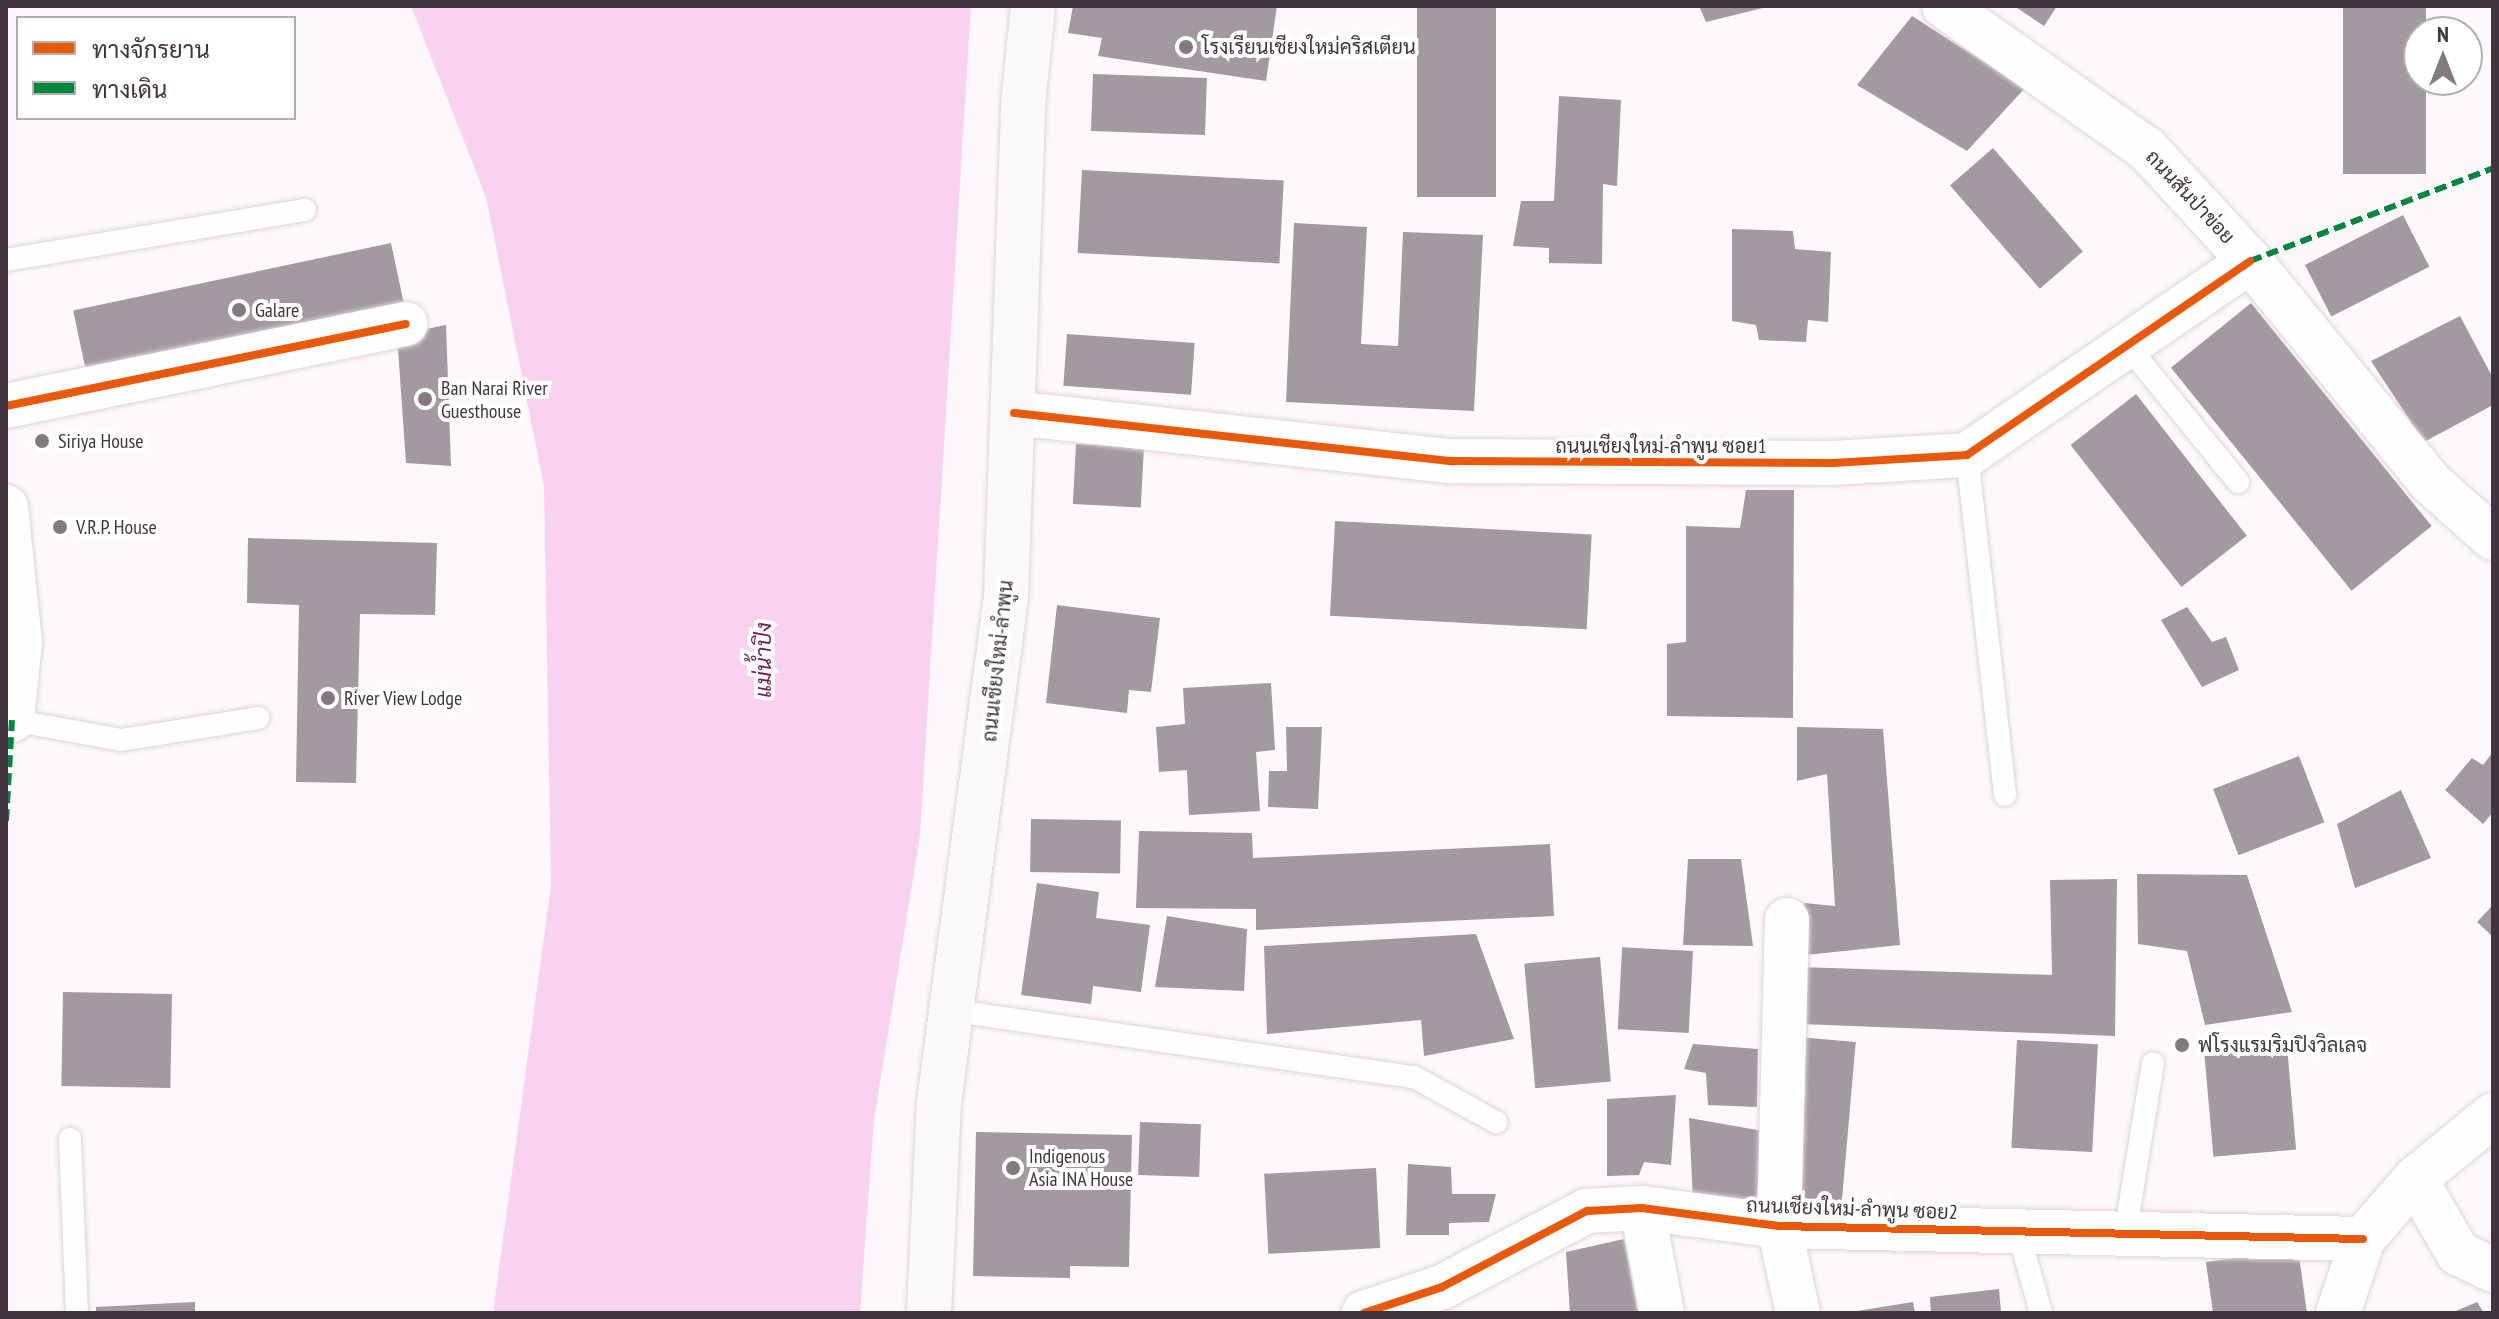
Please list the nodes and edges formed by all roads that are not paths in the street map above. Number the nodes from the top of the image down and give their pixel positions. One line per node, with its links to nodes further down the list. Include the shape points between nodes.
1 (1033, 6): 9 (main road, ถนนเชียงใหม่-ลำพูน, via 1023,105)
2 (1944, 6): 5 (street, ถนนสันป่าข่อย, via 2147,149)
3 (305, 210): 4 (lane)
4 (6, 260)
5 (2250, 261): 7 (street); 13 (street, ถนนสันป่าข่อย, via 2430,482)
6 (406, 324): 8 (street)
7 (2126, 344): 10 (street); 11 (lane)
8 (6, 406)
9 (1014, 413): 10 (street, ถนนเชียงใหม่-ลำพูน ซอย1, via 1452,461 1833,463); 18 (main road, ถนนเชียงใหม่-ลำพูน, via 1006,597)
10 (1967, 455): 16 (lane)
11 (2238, 482)
12 (6, 507): 15 (street, via 20,642)
13 (2493, 538)
14 (258, 718): 15 (lane, via 121,740)
15 (9, 719)
16 (2005, 795)
17 (1787, 920): 25 (street)
18 (954, 1011): 21 (lane, via 1414,1077); 31 (main road, ถนนเชียงใหม่-ลำพูน, via 939,1103)
19 (2153, 1063): 27 (lane)
20 (2493, 1115): 23 (street)
21 (1496, 1122)
22 (70, 1139): 30 (lane)
23 (2415, 1179): 28 (street); 29 (street, via 2458,1253)
24 (1642, 1208): 25 (street, ถนนเชียงใหม่-ลำพูน ซอย2); 32 (street, ถนนเชียงใหม่-ลำพูน ซอย2, via 1587,1211 1442,1287); 33 (street)
25 (1779, 1226): 26 (street, ถนนเชียงใหม่-ลำพูน ซอย2); 34 (street)
26 (2018, 1231): 27 (street, ถนนเชียงใหม่-ลำพูน ซอย2); 35 (lane)
27 (2125, 1234): 28 (street, ถนนเชียงใหม่-ลำพูน ซอย2)
28 (2363, 1239): 36 (street)
29 (2493, 1270)
30 (77, 1313)
31 (929, 1313)
32 (1364, 1313)
33 (1662, 1313)
34 (1798, 1313)
35 (2041, 1313)
36 (2338, 1313)

